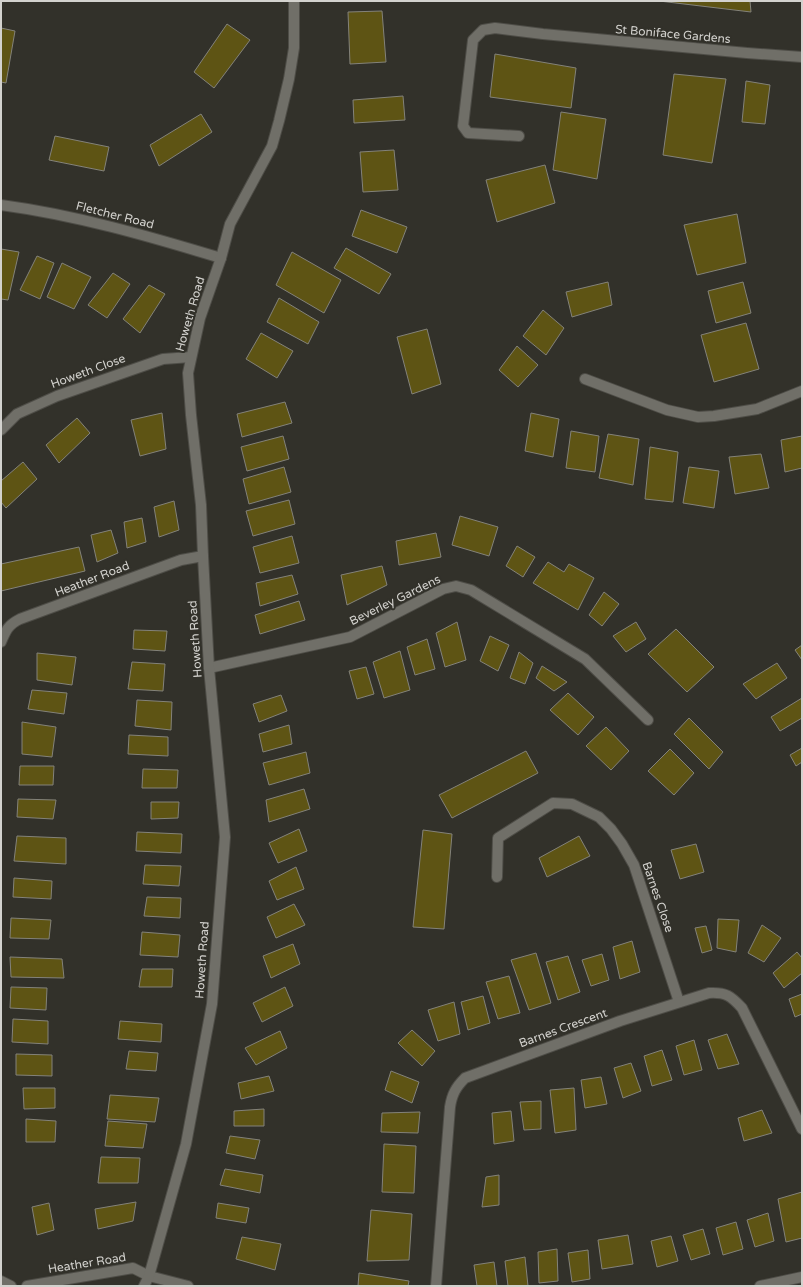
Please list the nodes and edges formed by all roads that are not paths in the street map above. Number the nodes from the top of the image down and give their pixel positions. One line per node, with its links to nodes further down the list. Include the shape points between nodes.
1 (294, 1): 5 (street, Howeth Road, via 294,48 272,146 230,224)
2 (802, 57): 3 (street, St Boniface Gardens, via 495,28 483,30 473,40 463,126 468,133)
3 (520, 136)
4 (1, 205): 5 (street, Fletcher Road, via 40,210 142,234)
5 (220, 258): 6 (street, Howeth Road, via 200,318)
6 (191, 357): 9 (street, Howeth Close, via 163,358 57,396 17,414); 10 (street, Howeth Road, via 188,373 190,415 201,505)
7 (585, 379): 8 (street, via 667,410 698,417 756,408)
8 (802, 391)
9 (1, 430)
10 (202, 556): 11 (street, Heather Road, via 181,560 20,619 6,630); 12 (street, Howeth Road)
11 (1, 642)
12 (209, 668): 13 (street, Beverley Gardens, via 350,637 443,589 456,586 471,590 585,659); 17 (street, Howeth Road, via 225,837 212,1004 186,1144)
13 (648, 720)
14 (497, 877): 15 (street, Barnes Close, via 498,838 553,803 572,804 599,817 622,844 634,865)
15 (679, 1002): 16 (street, Barnes Crescent, via 709,993 720,992 732,997 742,1008); 24 (street, Barnes Crescent, via 465,1078 456,1087 450,1107)
16 (802, 1129)
17 (148, 1276): 21 (street, Heather Road, via 133,1268); 22 (street, Howeth Road); 23 (street, Heather Road)
18 (802, 1277): 25 (street)
19 (1, 1281): 20 (street)
20 (11, 1286)
21 (27, 1286)
22 (144, 1286)
23 (188, 1286)
24 (436, 1286)
25 (760, 1286)

